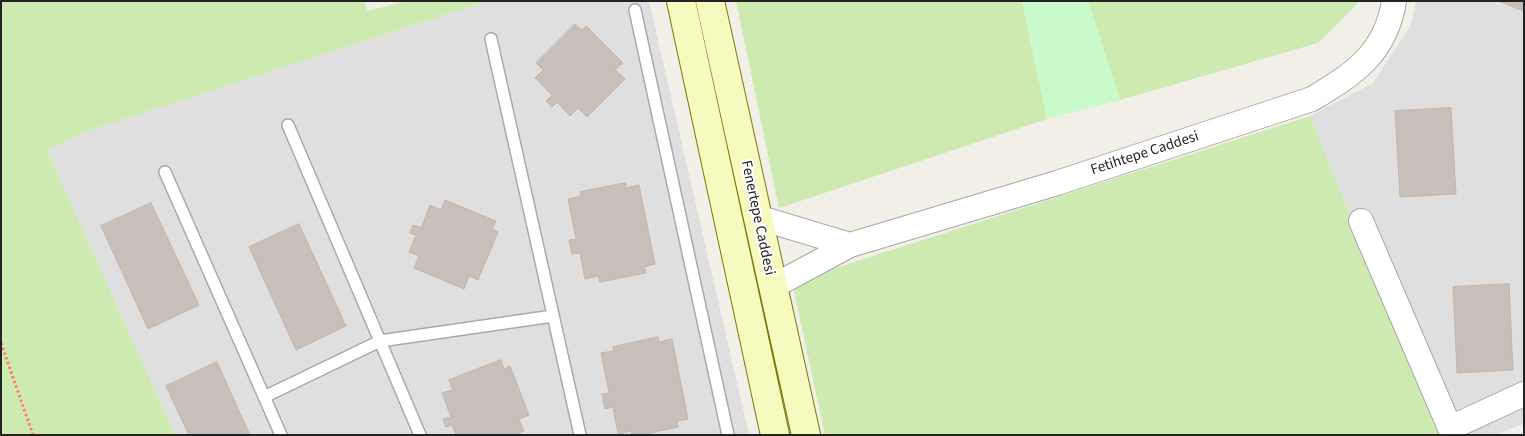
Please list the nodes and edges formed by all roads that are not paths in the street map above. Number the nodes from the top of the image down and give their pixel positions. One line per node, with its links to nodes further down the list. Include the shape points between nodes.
1 (682, 1): 20 (main road, Fenertepe Caddesi)
2 (710, 1): 8 (main road, Fenertepe Caddesi)
3 (1394, 1): 10 (street, Fetihtepe Caddesi, via 1390,23 1374,51 1349,77 1312,99 1057,183)
4 (635, 10): 19 (lane)
5 (492, 39): 12 (lane)
6 (288, 125): 13 (lane)
7 (165, 172): 15 (lane)
8 (757, 217): 10 (street); 11 (main road, Fenertepe Caddesi)
9 (1361, 221): 14 (street, via 1450,428)
10 (850, 246): 11 (street, Fetihtepe Caddesi)
11 (772, 287): 21 (main road, Fenertepe Caddesi)
12 (553, 316): 13 (lane); 18 (lane)
13 (380, 341): 15 (lane); 17 (lane)
14 (1524, 394)
15 (264, 397): 16 (lane)
16 (281, 435)
17 (420, 435)
18 (580, 435)
19 (728, 435)
20 (775, 435)
21 (806, 435)

